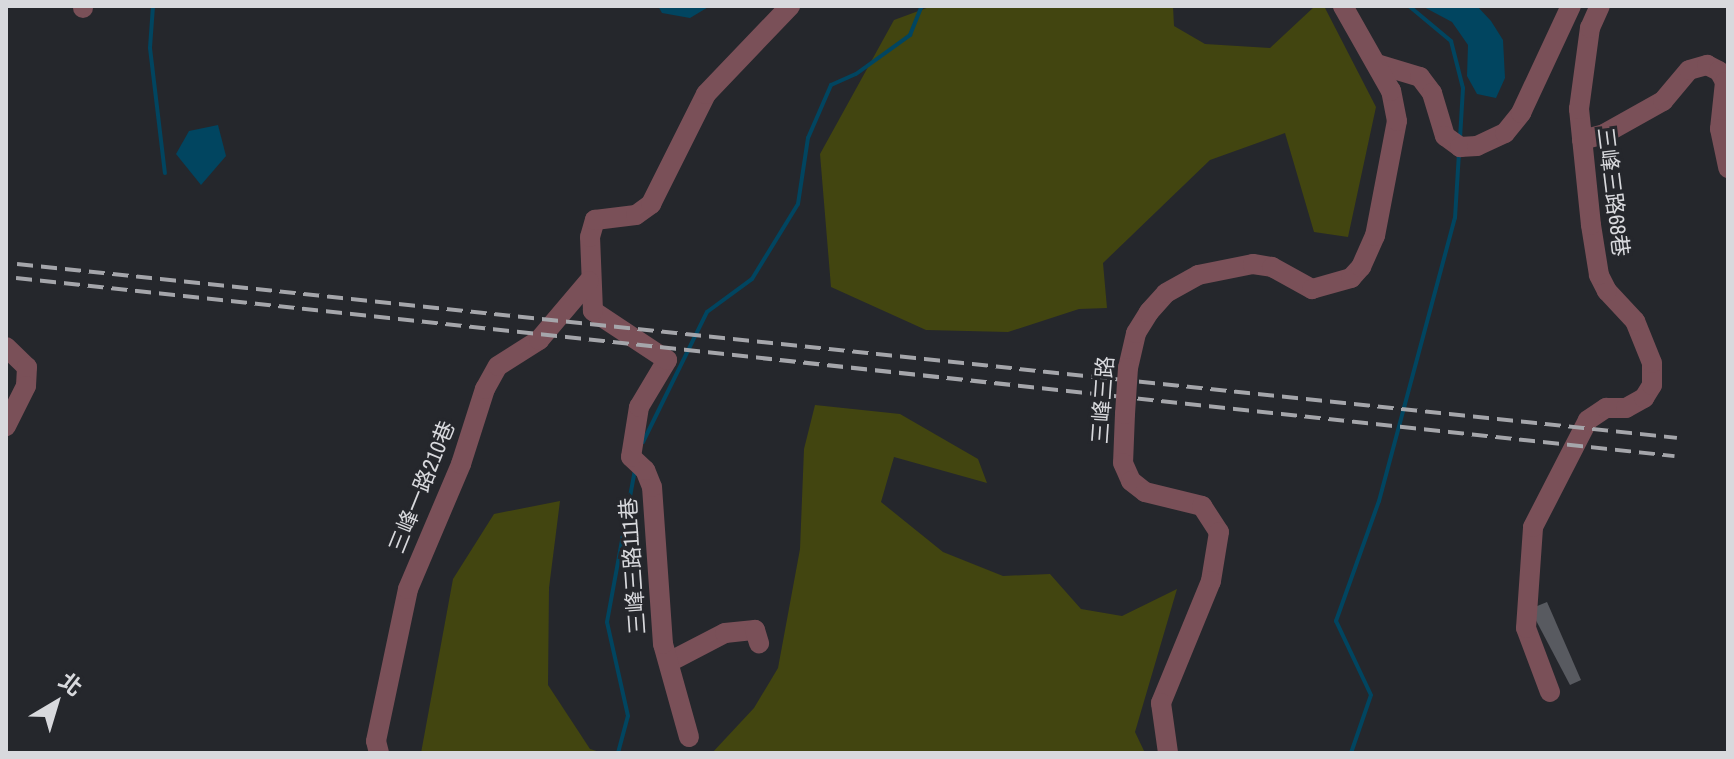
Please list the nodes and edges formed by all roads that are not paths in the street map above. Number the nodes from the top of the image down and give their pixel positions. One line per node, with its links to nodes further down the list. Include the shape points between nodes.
1 (790, 6): 8 (street, 三峰三路111巷, via 706,94 651,204 636,215 595,220)
2 (1343, 6): 5 (street, 三峰三路)
3 (1571, 6): 5 (street, via 1521,113 1505,133 1477,146 1460,147 1445,136 1432,93 1420,77)
4 (1600, 6): 6 (street, 三峰三路68巷, via 1590,28 1582,78)
5 (1377, 64): 16 (street, 三峰三路, bridge, via 1391,91 1397,121 1375,236 1361,267 1351,278 1312,289 1272,267 1253,264 1198,275 1166,293 1136,333 1128,368 1123,463 1131,481 1145,492 1202,506 1219,532 1214,572 1161,703)
6 (1582, 140): 7 (street, via 1638,116 1663,101 1689,70 1707,65 1725,82 1720,129); 13 (street, 三峰三路68巷, via 1599,275 1635,321 1652,363 1652,385 1644,398 1626,408 1606,408 1588,420 1533,527 1526,628)
7 (1728, 168)
8 (589, 281): 12 (street, 三峰三路111巷, via 593,311 667,360 639,407 631,457 645,470 652,487 663,644); 15 (street, 三峰一路210巷, via 539,340 498,366 485,389 461,464 408,589 376,741)
9 (6, 347): 10 (street, via 27,367 26,386)
10 (6, 426)
11 (759, 643): 12 (street, via 755,630 725,633)
12 (671, 661): 14 (street, 三峰三路111巷)
13 (1550, 692)
14 (689, 737)
15 (379, 753)
16 (1168, 753)

